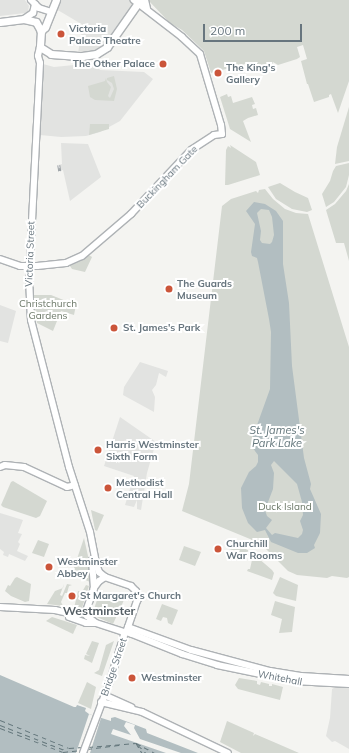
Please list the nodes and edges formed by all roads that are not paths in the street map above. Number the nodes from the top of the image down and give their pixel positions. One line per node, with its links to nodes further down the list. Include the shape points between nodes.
1 (56, 0): 6 (highway, Victoria Street)
2 (145, 0): 5 (main road)
3 (137, 1): 5 (main road, Buckingham Gate); 11 (highway, via 115,39 102,51 91,56)
4 (33, 2): 6 (main road, via 43,10); 7 (main road, via 33,13)
5 (147, 9): 14 (main road, Buckingham Gate, via 189,42 202,58 222,134 212,136 191,150 131,214 88,252 66,263)
6 (51, 12): 9 (highway, Victoria Street, via 45,28)
7 (24, 19): 8 (highway); 9 (highway, via 38,23)
8 (0, 22)
9 (41, 31): 10 (highway, Victoria Street)
10 (40, 47): 11 (highway); 12 (main road, Victoria Street)
11 (51, 54): 12 (main road)
12 (40, 60): 14 (main road, Victoria Street)
13 (0, 259): 14 (main road, Buckingham Gate, via 20,266)
14 (30, 266): 16 (main road, Victoria Street, via 29,297 32,325)
15 (0, 467): 16 (main road, via 5,465 26,468 65,486)
16 (73, 486): 17 (main road, via 90,532 96,564 99,572); 18 (main road, via 92,558)
17 (105, 577): 18 (main road); 22 (main road, via 134,588 137,601)
18 (94, 588): 21 (main road)
19 (0, 607): 20 (main road)
20 (51, 610): 21 (main road, via 77,615); 23 (main road, via 86,623)
21 (86, 611): 23 (main road)
22 (133, 613): 24 (main road); 24 (main road, via 129,615)
23 (96, 623): 24 (main road)
24 (127, 631): 25 (main road, Whitehall); 25 (main road, Whitehall, via 212,663); 28 (main road, Bridge Street)
25 (284, 676): 26 (main road, Whitehall); 27 (main road, Whitehall, via 308,683)
26 (349, 679)
27 (349, 684)
28 (104, 695): 29 (main road, Bridge Street); 30 (main road)
29 (102, 702): 30 (main road); 31 (main road, Bridge Street)
30 (132, 709): 32 (main road)
31 (83, 753)
32 (228, 753)

